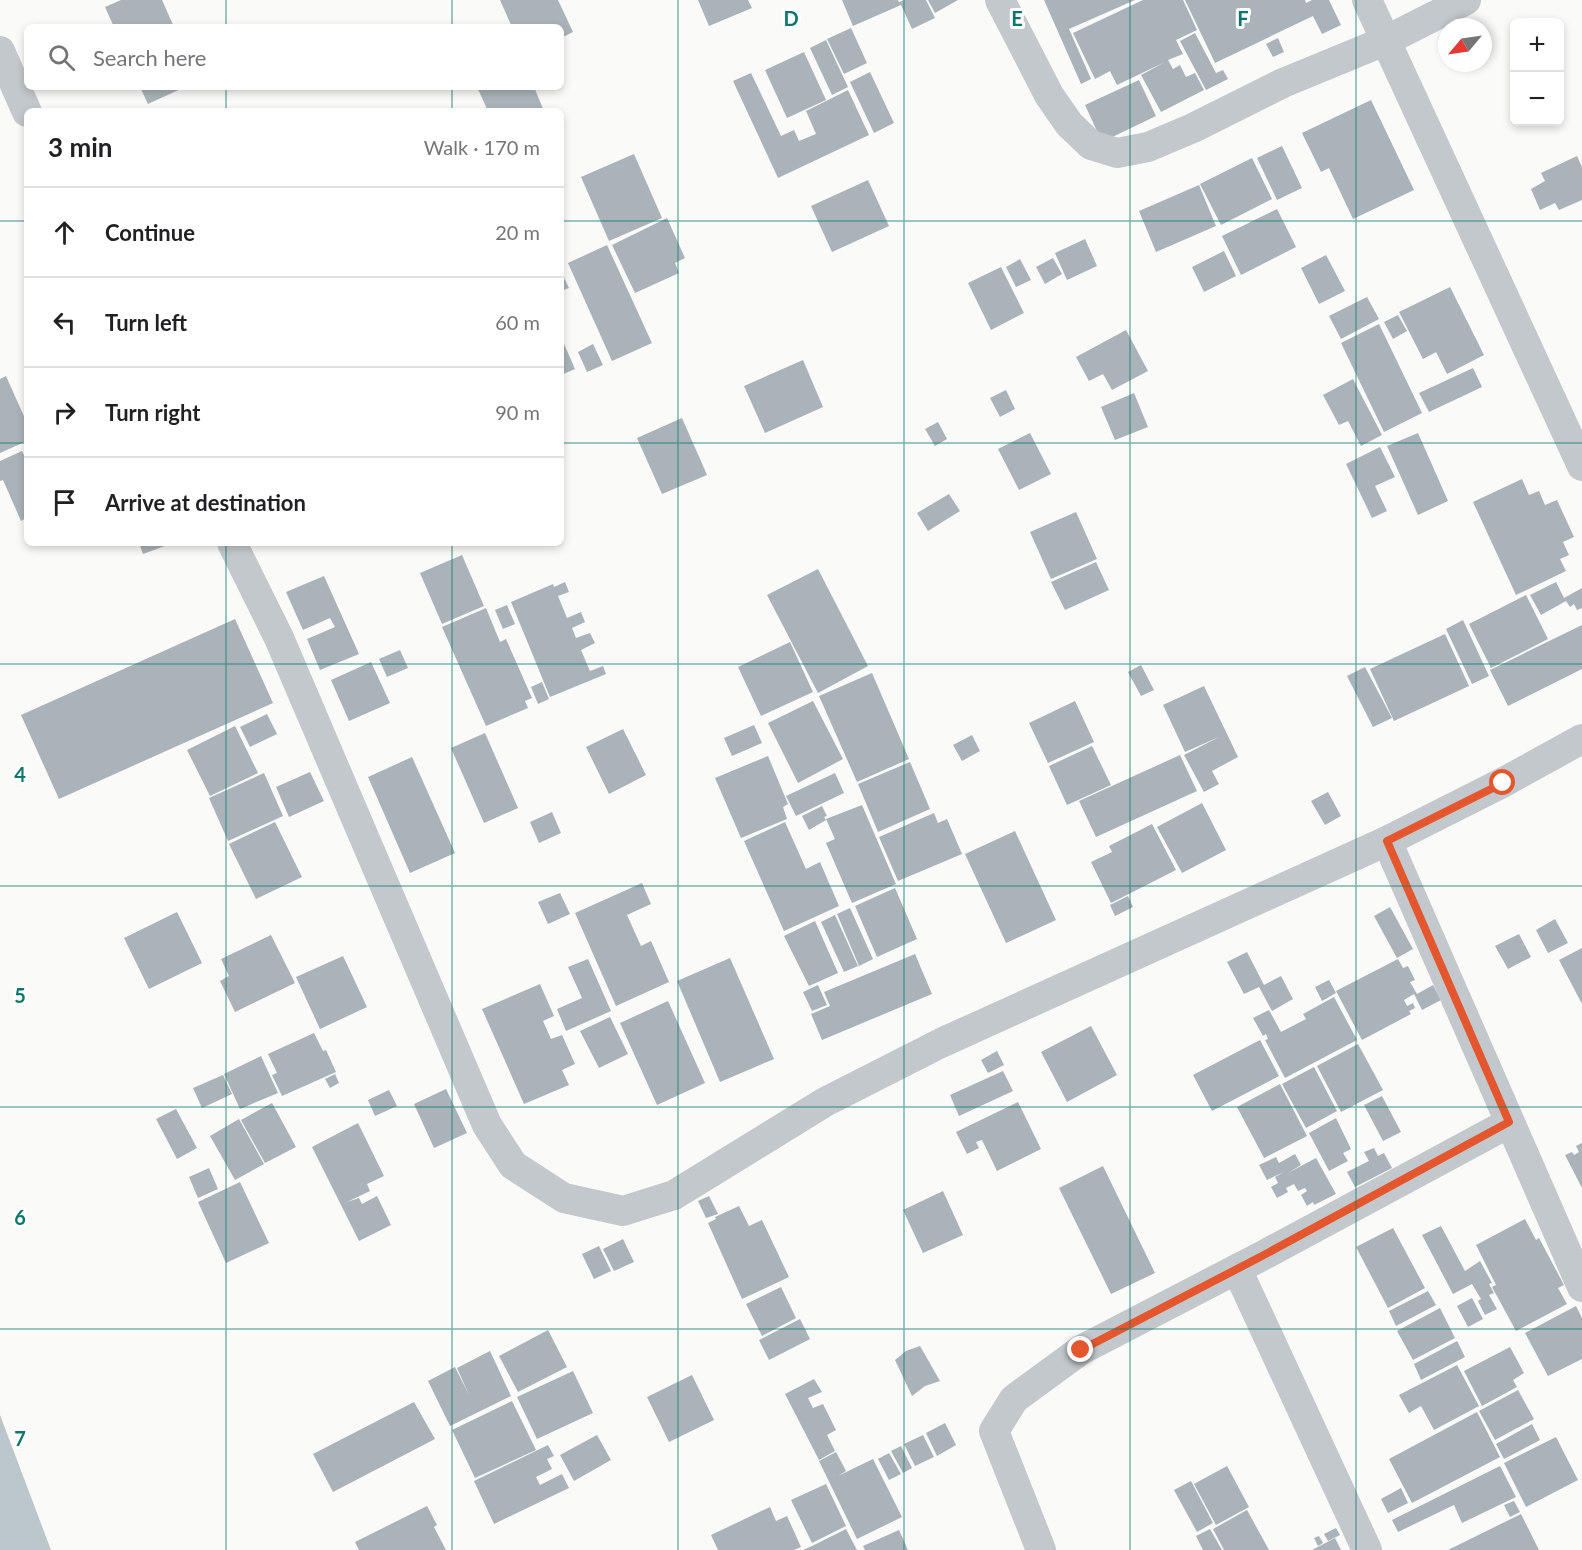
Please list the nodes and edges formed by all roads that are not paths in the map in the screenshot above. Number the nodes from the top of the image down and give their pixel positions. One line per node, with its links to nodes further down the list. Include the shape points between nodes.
1 (1000, 0): 4 (street, via 1049,95 1069,124 1091,145 1117,153 1148,147 1283,83)
2 (1366, 0): 4 (street)
3 (1466, 0): 4 (street)
4 (1385, 41): 7 (street)
5 (0, 51): 6 (street)
6 (25, 108)
7 (1582, 466)
8 (233, 546): 10 (street, via 279,638 487,1125 513,1165 564,1198 623,1211 674,1195 825,1102 930,1049)
9 (1582, 739): 10 (street)
10 (1387, 841): 11 (street)
11 (1509, 1122): 12 (street); 13 (street)
12 (1237, 1269): 14 (street, via 1081,1350 1014,1399 994,1431); 15 (street)
13 (1582, 1287)
14 (1041, 1550)
15 (1367, 1550)

